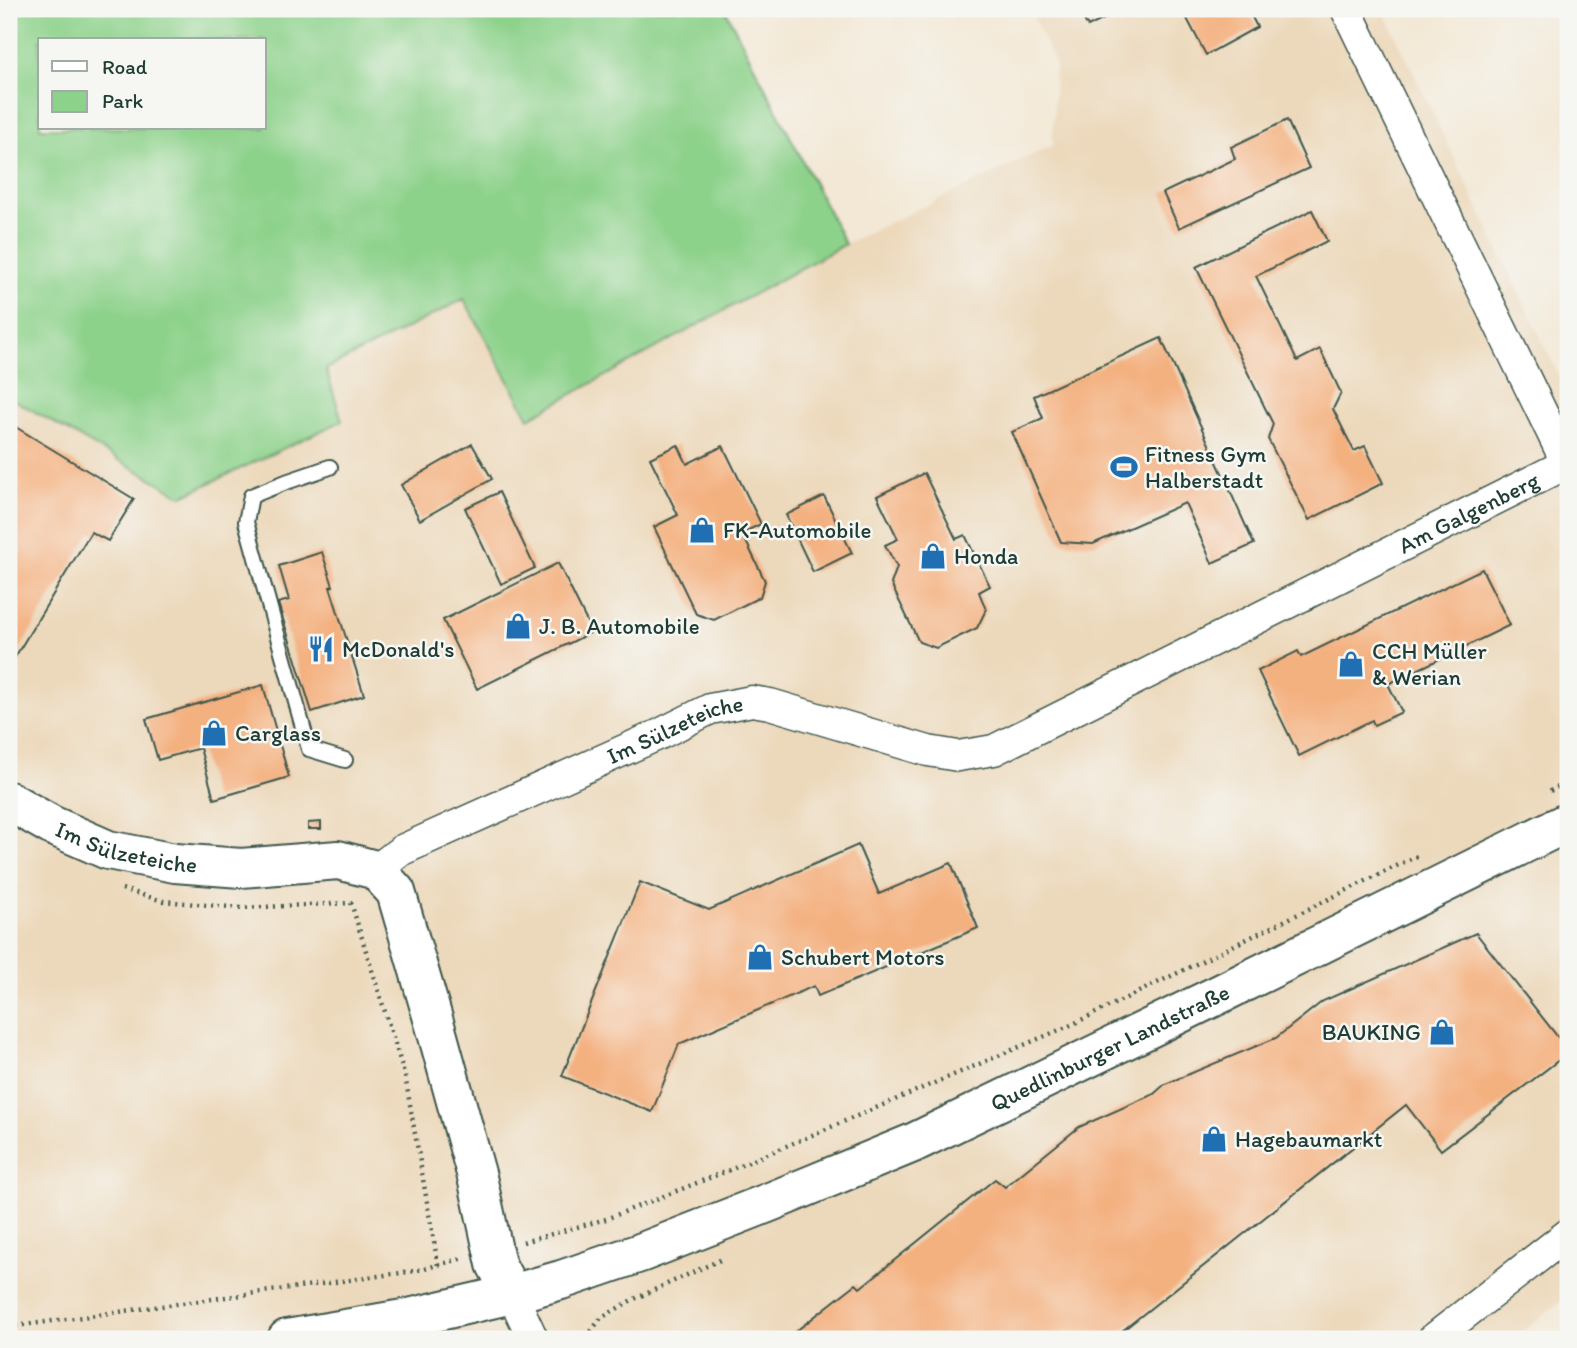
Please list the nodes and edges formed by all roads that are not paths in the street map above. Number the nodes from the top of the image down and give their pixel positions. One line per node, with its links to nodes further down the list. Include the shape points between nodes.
1 (1346, 9): 2 (street, Am Galgenberg)
2 (1567, 463): 4 (street, Am Galgenberg)
3 (330, 467): 5 (lane, via 251,496 246,523 309,749)
4 (995, 750): 8 (street, Im Sülzeteiche, via 958,755 928,751 770,704 710,709 402,850)
5 (345, 760)
6 (9, 802): 8 (main road, Im Sülzeteiche, via 108,849 175,863 241,868 338,860)
7 (1557, 808): 10 (main road, Quedlinburger Landstraße, via 1222,993 913,1143 640,1253)
8 (376, 870): 10 (main road, via 396,892 477,1177 496,1264)
9 (1568, 1234): 13 (street)
10 (512, 1294): 11 (main road); 12 (street)
11 (287, 1339)
12 (533, 1339)
13 (1433, 1339)

